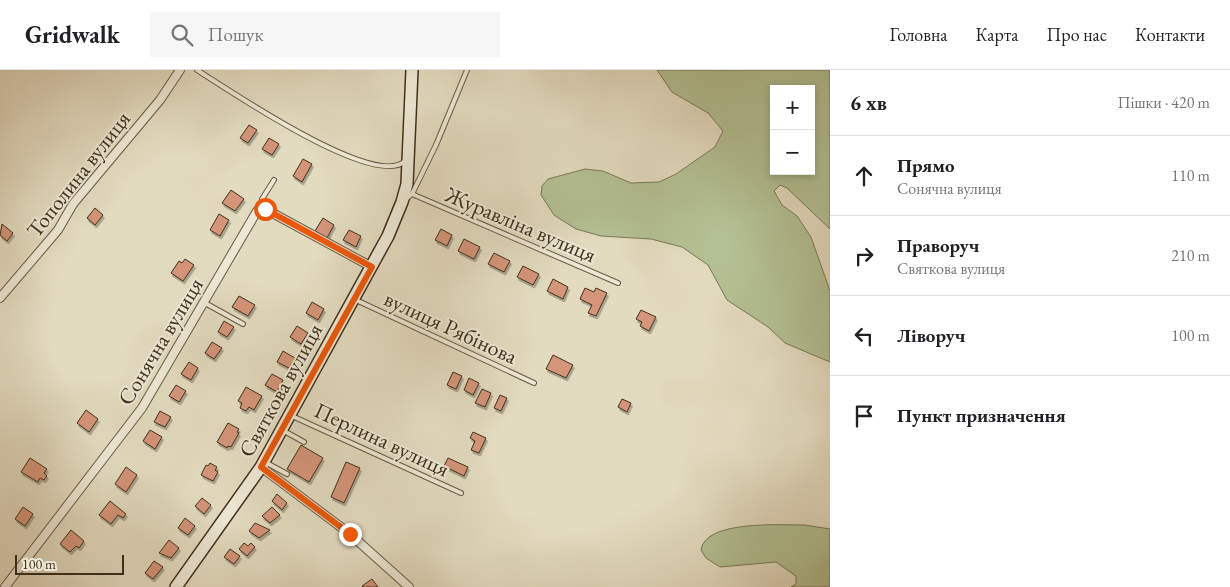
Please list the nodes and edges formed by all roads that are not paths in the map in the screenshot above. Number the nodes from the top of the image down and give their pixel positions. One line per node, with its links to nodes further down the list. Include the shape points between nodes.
1 (180, 70): 12 (street, Тополина вулиця, via 160,100 73,204 58,230)
2 (197, 70): 5 (lane, via 336,152 375,166 391,168 400,166)
3 (412, 70): 5 (main road, Святкова вулиця)
4 (468, 70): 7 (lane)
5 (407, 159): 8 (main road, Святкова вулиця, via 407,184)
6 (274, 180): 9 (lane, via 262,199)
7 (412, 194): 8 (lane); 11 (lane, Журавліна вулиця)
8 (402, 202): 10 (main road, Святкова вулиця)
9 (261, 208): 10 (street); 14 (street, Сонячна вулиця)
10 (372, 267): 13 (main road, Святкова вулиця)
11 (618, 283)
12 (0, 298)
13 (354, 299): 16 (lane, вулиця Рябінова); 17 (main road, Святкова вулиця)
14 (205, 303): 15 (lane); 23 (street, Сонячна вулиця, via 142,408)
15 (243, 324)
16 (534, 383)
17 (289, 414): 18 (main road, Святкова вулиця); 22 (lane, Перлина вулиця)
18 (282, 429): 19 (lane); 20 (main road, Святкова вулиця)
19 (304, 442)
20 (262, 464): 21 (lane); 24 (main road, Святкова вулиця); 25 (street, via 350,534)
21 (288, 474)
22 (461, 492)
23 (5, 587)
24 (176, 587)
25 (409, 587)

